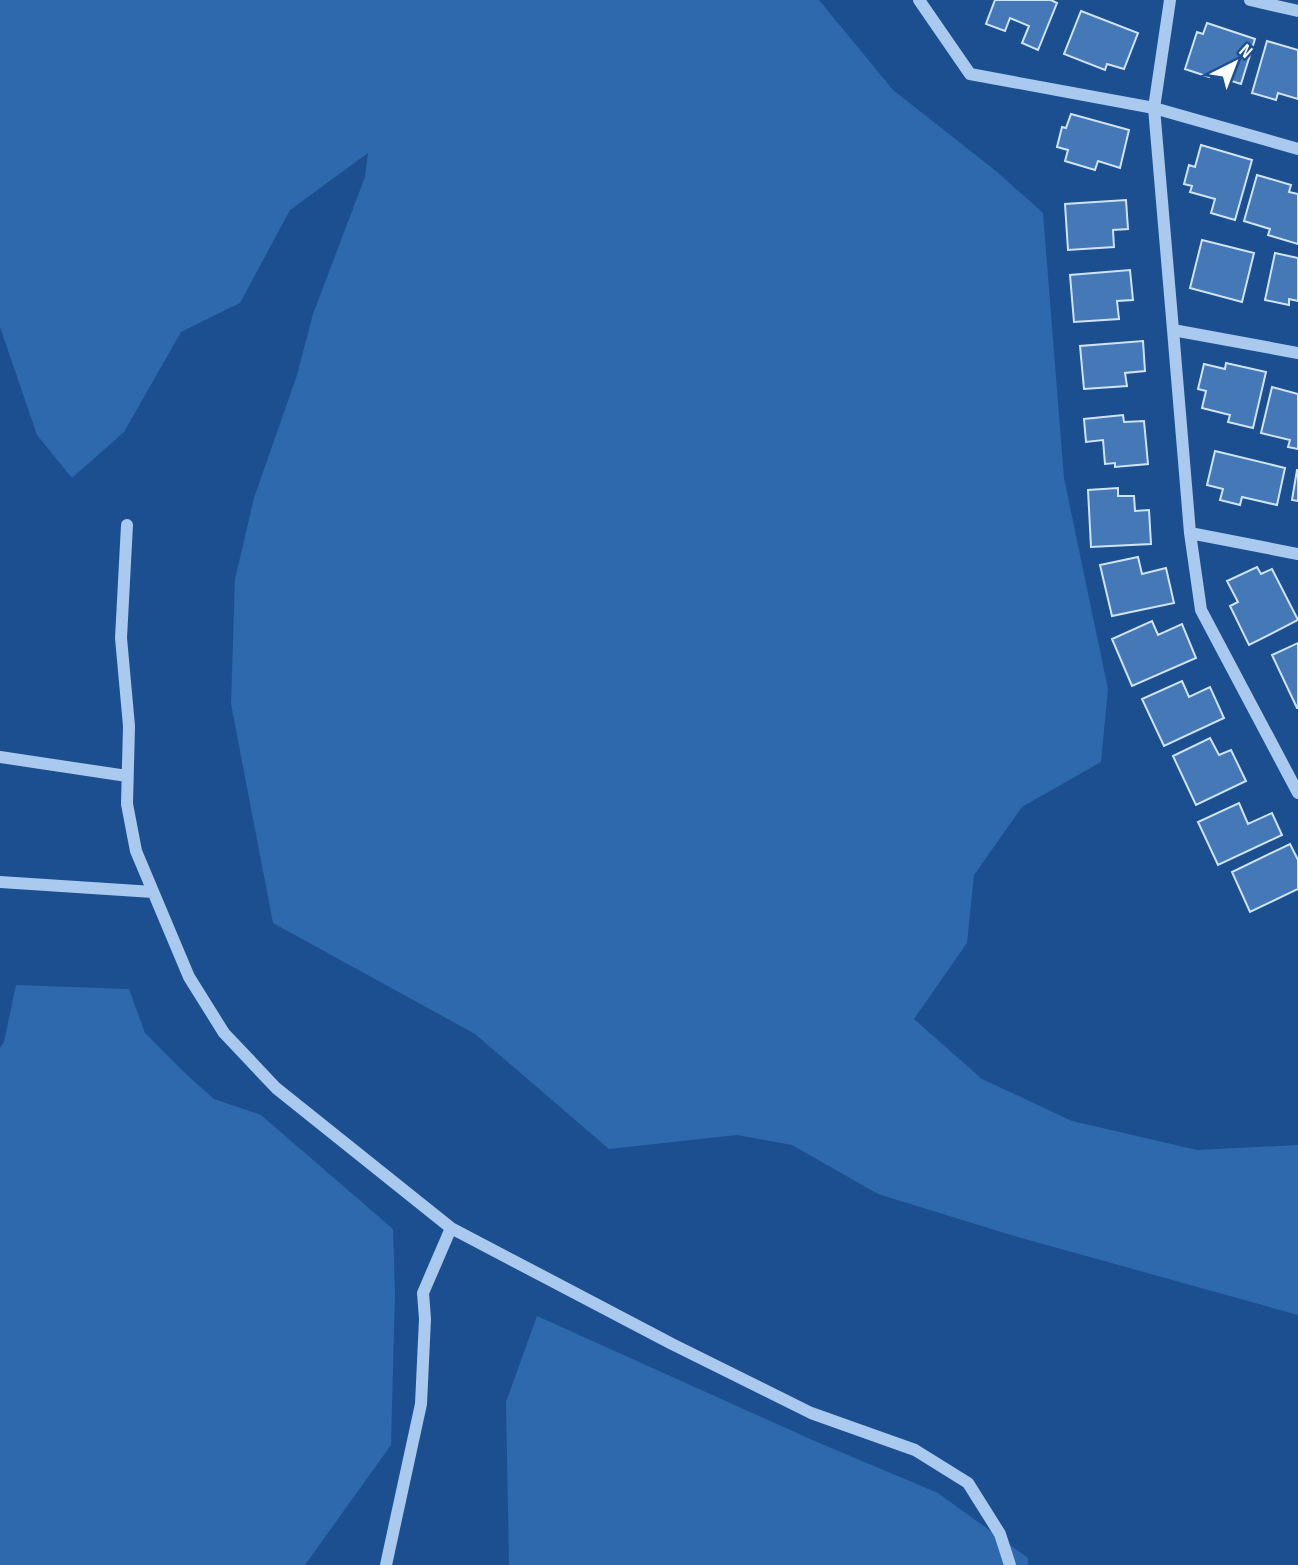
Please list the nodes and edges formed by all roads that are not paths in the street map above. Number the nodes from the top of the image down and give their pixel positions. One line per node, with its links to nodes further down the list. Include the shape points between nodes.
1 (919, 0): 5 (street, via 970,74)
2 (1170, 0): 5 (street)
3 (1250, 0): 4 (street)
4 (1298, 11)
5 (1154, 108): 6 (street); 7 (street)
6 (1298, 149)
7 (1173, 330): 8 (street); 10 (street)
8 (1298, 354)
9 (127, 525): 13 (street, via 121,638 129,726)
10 (1190, 533): 11 (street); 14 (street, via 1201,610)
11 (1298, 554)
12 (0, 757): 13 (street)
13 (128, 776): 16 (street, via 127,804 136,851)
14 (1298, 793)
15 (0, 882): 16 (street)
16 (153, 892): 17 (street, via 189,977 224,1032 276,1088)
17 (451, 1228): 18 (street, via 423,1293 421,1404); 19 (street, via 811,1413 915,1450 968,1483 1000,1534)
18 (386, 1565)
19 (1010, 1565)

